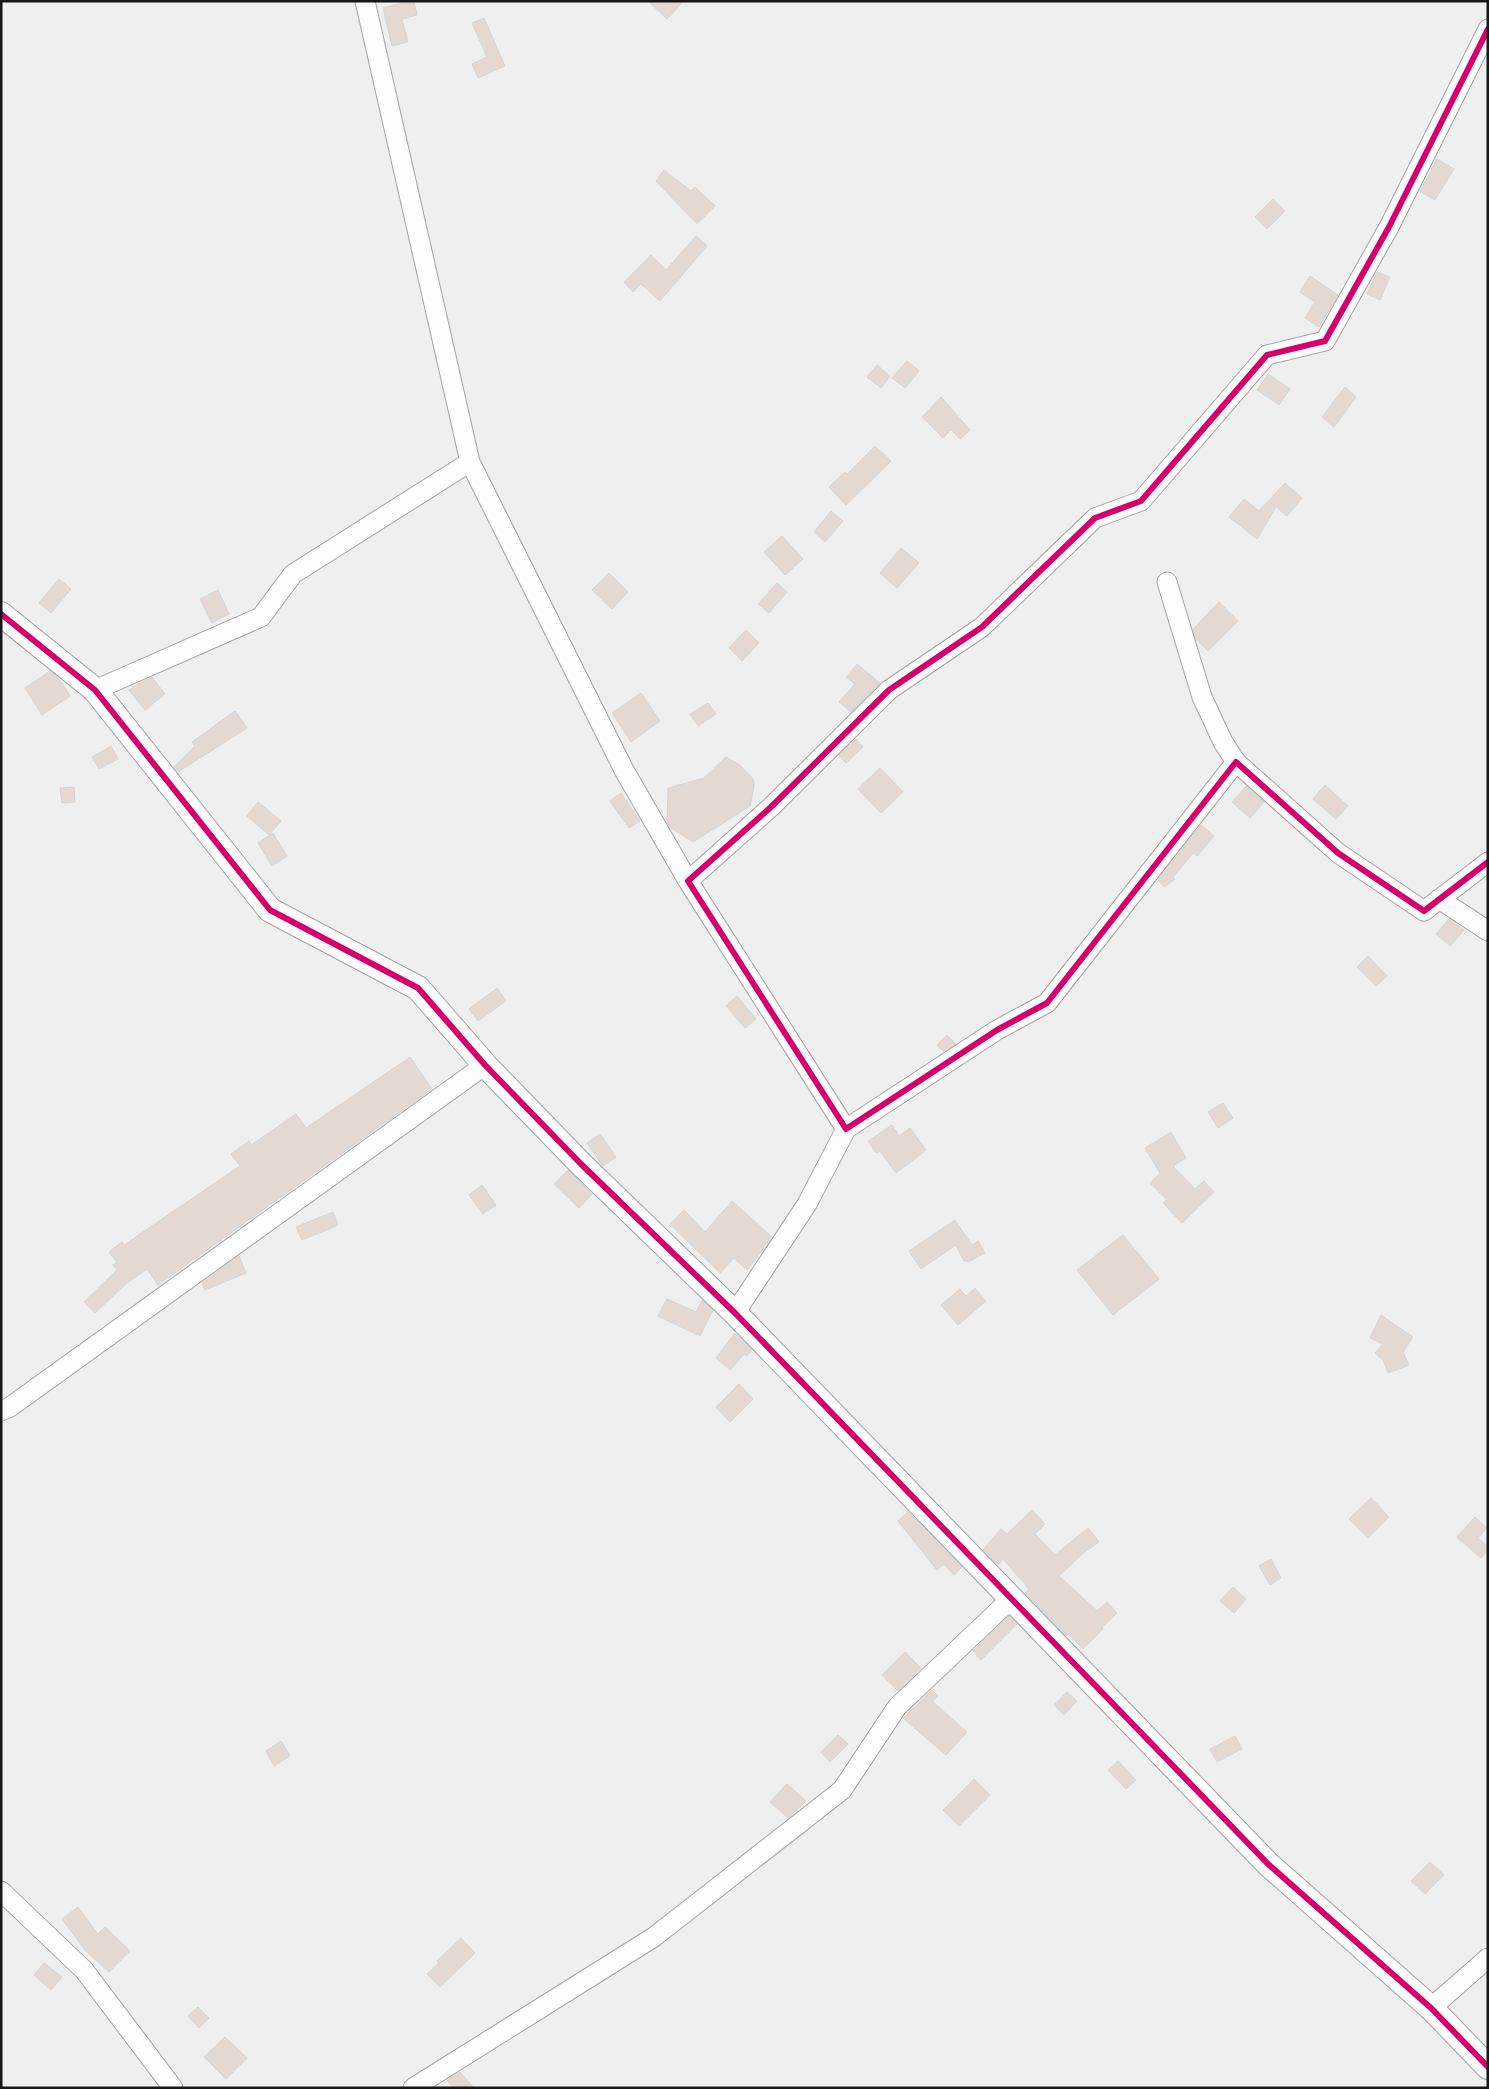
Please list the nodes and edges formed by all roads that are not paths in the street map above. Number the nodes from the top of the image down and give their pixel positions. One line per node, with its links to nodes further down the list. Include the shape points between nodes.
1 (365, 1): 3 (street)
2 (1488, 29): 9 (street, via 1389,227 1325,341 1267,355 1141,501 1095,518 982,626 889,690 771,807)
3 (470, 462): 6 (street, via 293,574 262,617); 9 (street, via 624,770)
4 (1167, 582): 7 (street, via 1202,697)
5 (1, 614): 6 (street)
6 (95, 690): 12 (street, via 270,910 418,988)
7 (1236, 762): 10 (street, via 1338,853 1416,906 1424,911); 13 (street, via 1047,1003 997,1030)
8 (1488, 862): 10 (street)
9 (688, 881): 13 (street)
10 (1439, 899): 11 (street)
11 (1488, 932)
12 (485, 1065): 14 (street, via 581,1164); 15 (street)
13 (846, 1129): 14 (street, via 807,1204)
14 (735, 1313): 16 (street)
15 (1, 1411)
16 (1012, 1598): 19 (street, via 1268,1864); 22 (street, via 897,1707 842,1790 654,1937)
17 (1, 1891): 21 (street, via 84,1970)
18 (1488, 1958): 19 (street)
19 (1431, 2008): 20 (street)
20 (1488, 2067)
21 (173, 2088)
22 (413, 2088)

